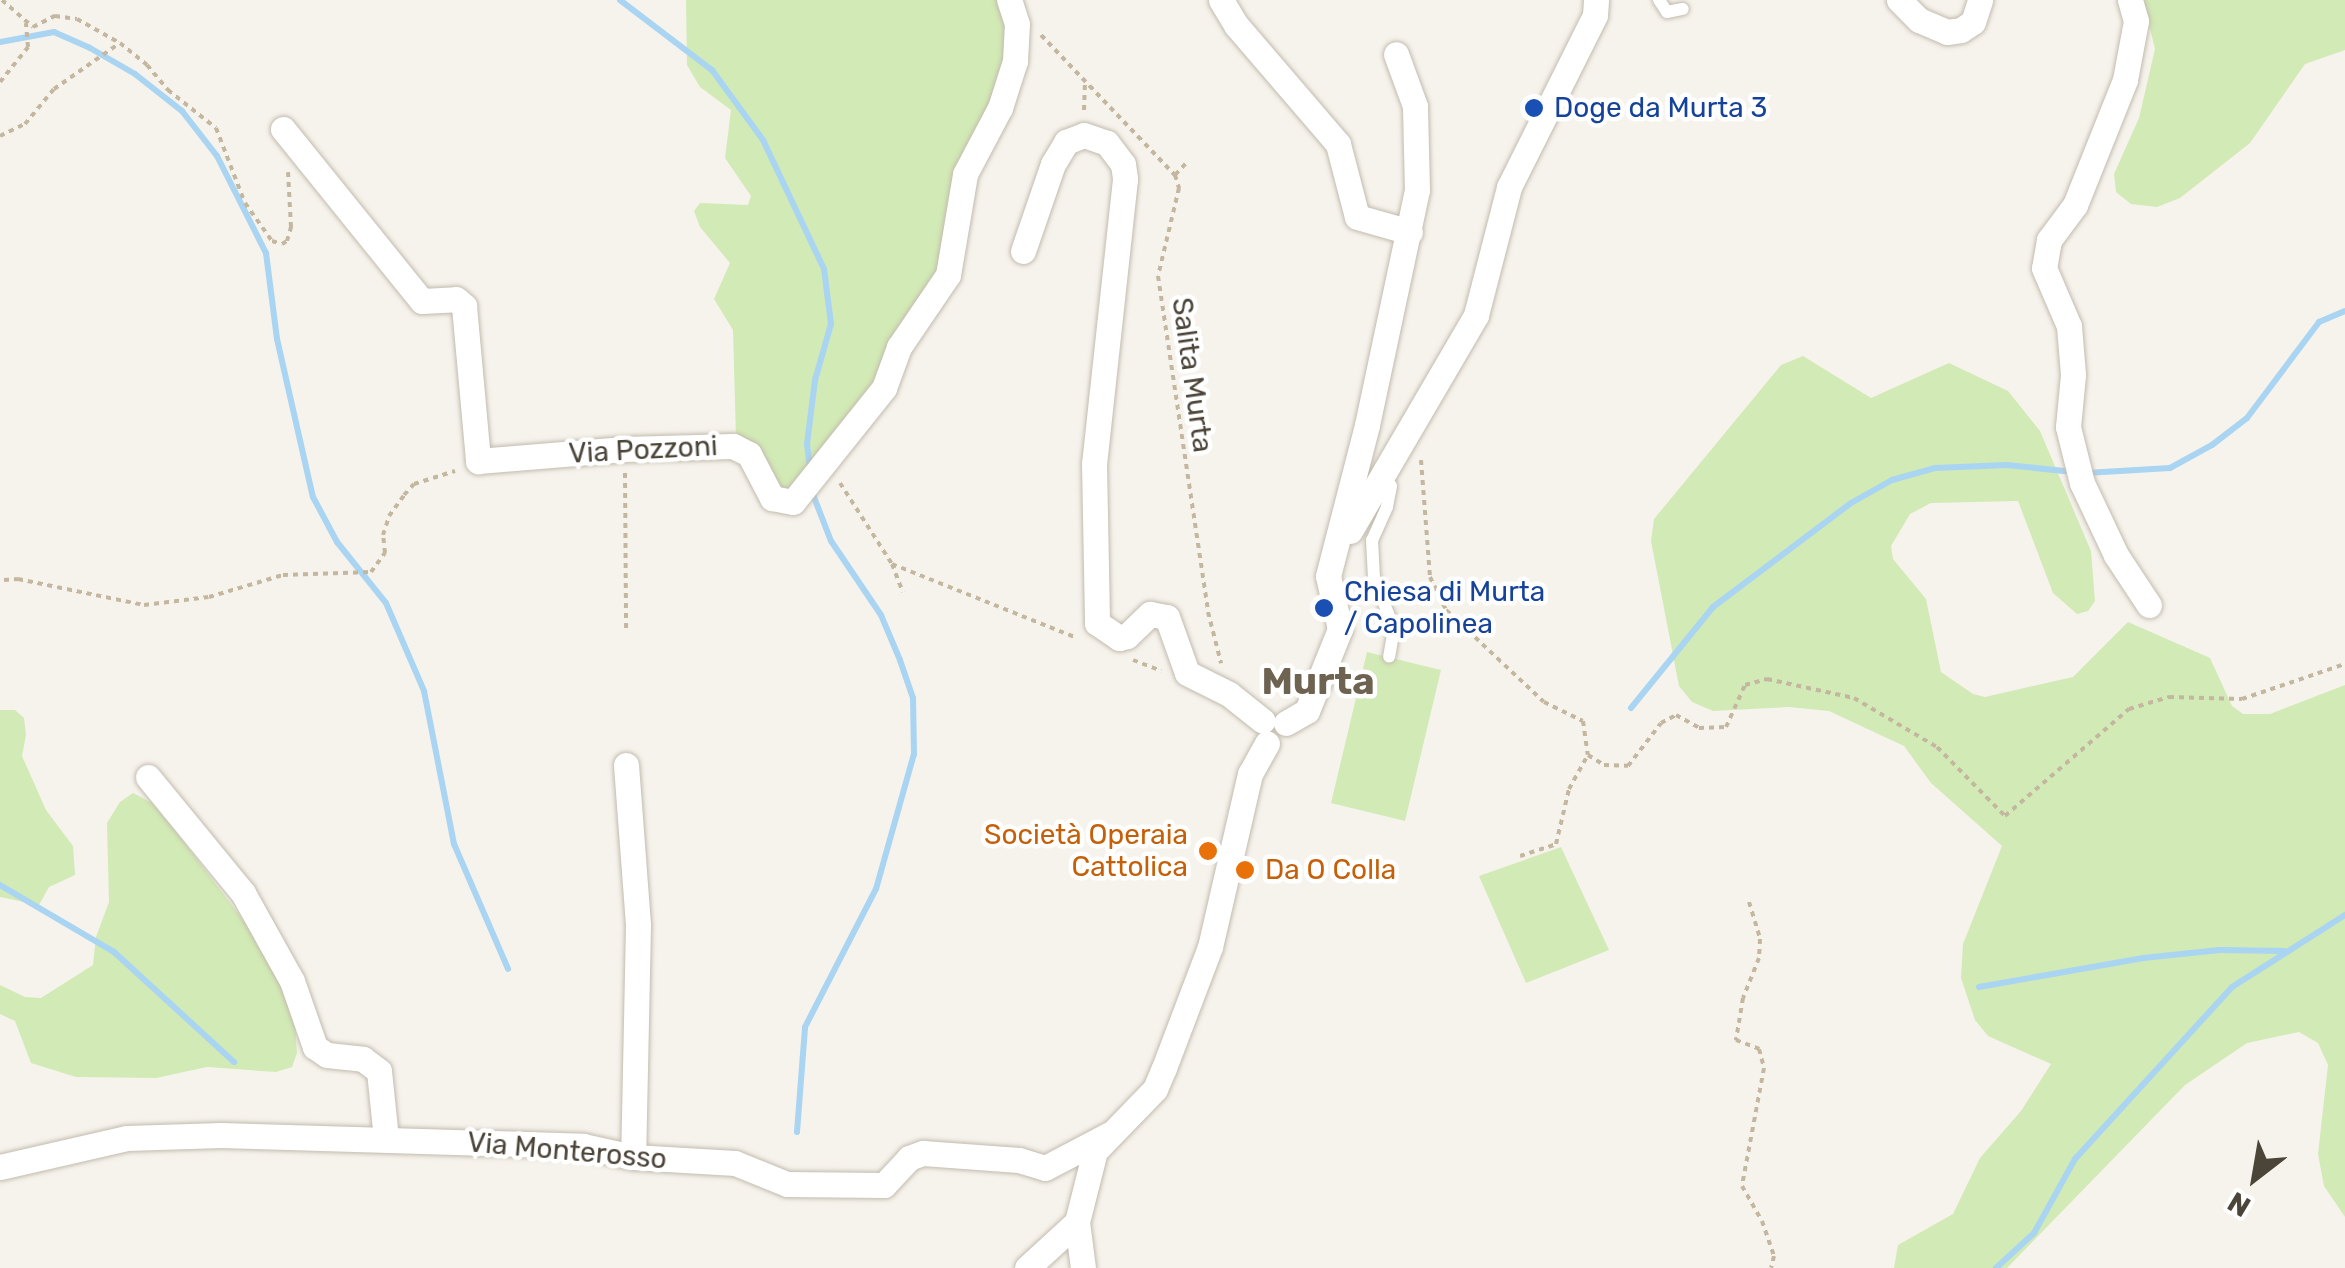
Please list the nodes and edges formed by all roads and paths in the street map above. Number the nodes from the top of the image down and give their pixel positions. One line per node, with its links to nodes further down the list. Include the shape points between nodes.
1 (2, 0): 10 (path)
2 (1009, 0): 26 (street, via 1015,62 966,174 948,275 899,347 884,388)
3 (1221, 0): 21 (street, via 1338,144 1357,217)
4 (1596, 0): 23 (street, via 1595,15 1510,187 1476,315)
5 (1659, 0): 9 (lane, via 1667,12)
6 (1899, 0): 7 (street, via 1919,20 1954,32 1973,22)
7 (1980, 0)
8 (2130, 0): 32 (street, via 2136,21 2125,80 2075,206 2048,240 2044,268 2069,326 2068,427 2082,483 2116,555)
9 (1683, 9)
10 (26, 24): 12 (path, via 77,18); 14 (path, via 26,53)
11 (1034, 29): 15 (path)
12 (120, 43): 16 (path, via 216,128 245,203 272,241 282,244 290,236); 18 (path, via 54,89 25,124)
13 (1396, 54): 21 (street, via 1415,106 1417,190)
14 (0, 82)
15 (1085, 83): 17 (path); 20 (path)
16 (284, 129): 25 (street, via 422,301 461,301)
17 (1084, 135): 22 (street, via 1059,152); 39 (street, via 1116,152 1124,179 1094,463 1097,623 1119,638 1158,613 1171,624 1187,673)
18 (0, 136)
19 (1188, 161): 20 (path)
20 (1175, 174): 39 (path, Salita Murta, via 1179,188 1158,276 1208,612)
21 (1410, 232): 28 (street)
22 (1022, 251)
23 (1406, 440): 27 (street); 41 (path, via 1421,458 1430,577 1446,610 1544,702 1583,722)
24 (625, 449): 25 (street, Via Pozzoni); 26 (street, Via Pozzoni, via 739,447 752,457 766,493 779,502 798,499); 33 (path)
25 (478, 461): 30 (path, via 414,484 389,516 385,553 370,572 283,575 209,597 144,605)
26 (822, 466): 29 (path)
27 (1384, 478): 28 (street); 36 (lane, via 1388,507 1372,540 1374,578 1394,629)
28 (1336, 552): 40 (street, via 1328,586 1340,629 1306,711)
29 (892, 564): 31 (path); 34 (path)
30 (4, 580)
31 (903, 592)
32 (2150, 605)
33 (626, 632)
34 (1089, 642)
35 (1125, 657): 38 (path)
36 (1390, 657)
37 (2345, 664): 41 (path, via 2242,700 2169,697 2129,709 2005,816 1936,748 1854,698 1766,678 1745,685 1726,727 1699,728 1676,714 1660,723 1628,766 1604,765)
38 (1161, 671)
39 (1229, 694): 40 (street)
40 (1272, 729): 46 (street, via 1250,774 1210,947 1181,1026 1155,1089)
41 (1588, 755): 44 (path, via 1569,789 1556,844)
42 (626, 765): 48 (street, via 638,925)
43 (148, 778): 47 (street, via 243,893 292,980 315,1048 363,1059 378,1071)
44 (1520, 856)
45 (1748, 902): 53 (path, via 1759,958 1736,1040 1759,1049 1764,1068 1742,1186 1762,1221 1774,1256)
46 (1110, 1134): 48 (street, Via Monterosso, via 1045,1168 923,1153 908,1158 884,1185 788,1184 735,1163); 50 (street, via 1095,1152)
47 (386, 1139): 48 (street, Via Monterosso, via 583,1146); 49 (street, Via Monterosso, via 128,1138)
48 (632, 1157)
49 (0, 1167)
50 (1077, 1222): 51 (street); 52 (street)
51 (1027, 1268)
52 (1083, 1268)
53 (1771, 1268)

